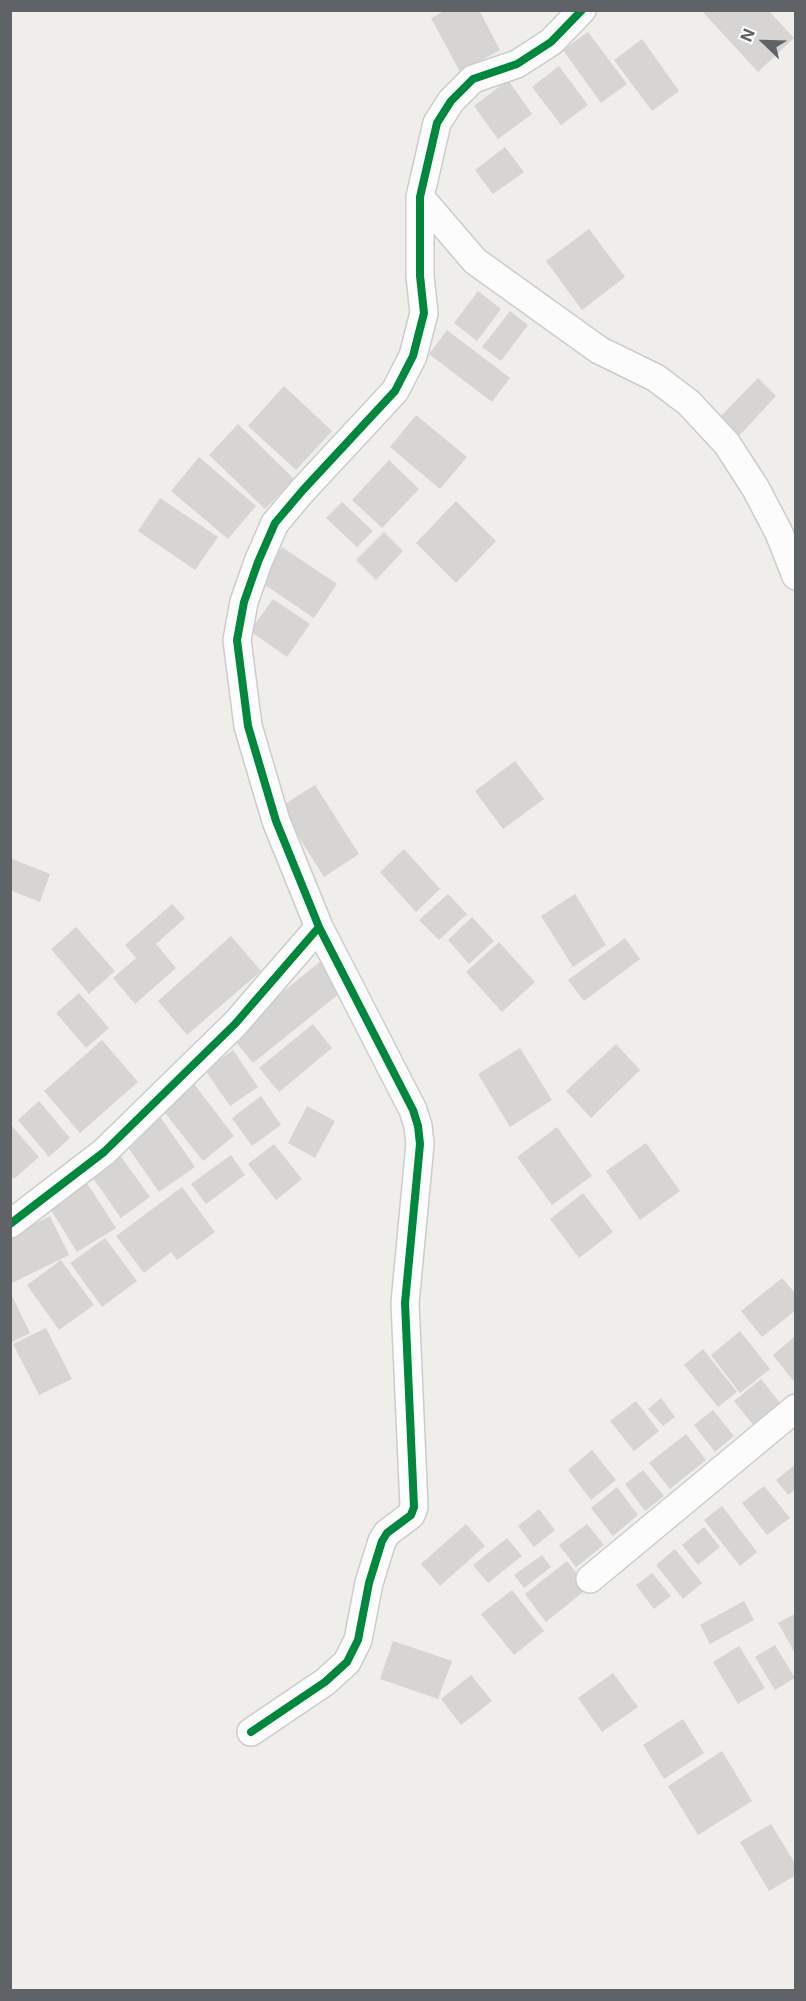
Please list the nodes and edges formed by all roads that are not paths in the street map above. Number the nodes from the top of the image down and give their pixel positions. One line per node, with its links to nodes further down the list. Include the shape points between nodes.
1 (582, 10): 2 (street, via 551,42 517,64 473,79 451,101 437,123)
2 (420, 197): 3 (street, via 475,261 599,350 657,378 689,403 728,444 756,489); 4 (street, via 424,313 413,356 395,391 275,523 244,602 237,640 248,726 276,821)
3 (795, 576)
4 (319, 927): 5 (street, via 235,1024 104,1152); 8 (street, via 418,1126 420,1144 405,1302 414,1507 411,1515 382,1541 358,1640 347,1662 325,1682)
5 (10, 1224)
6 (795, 1408): 7 (street)
7 (590, 1579)
8 (251, 1732)

